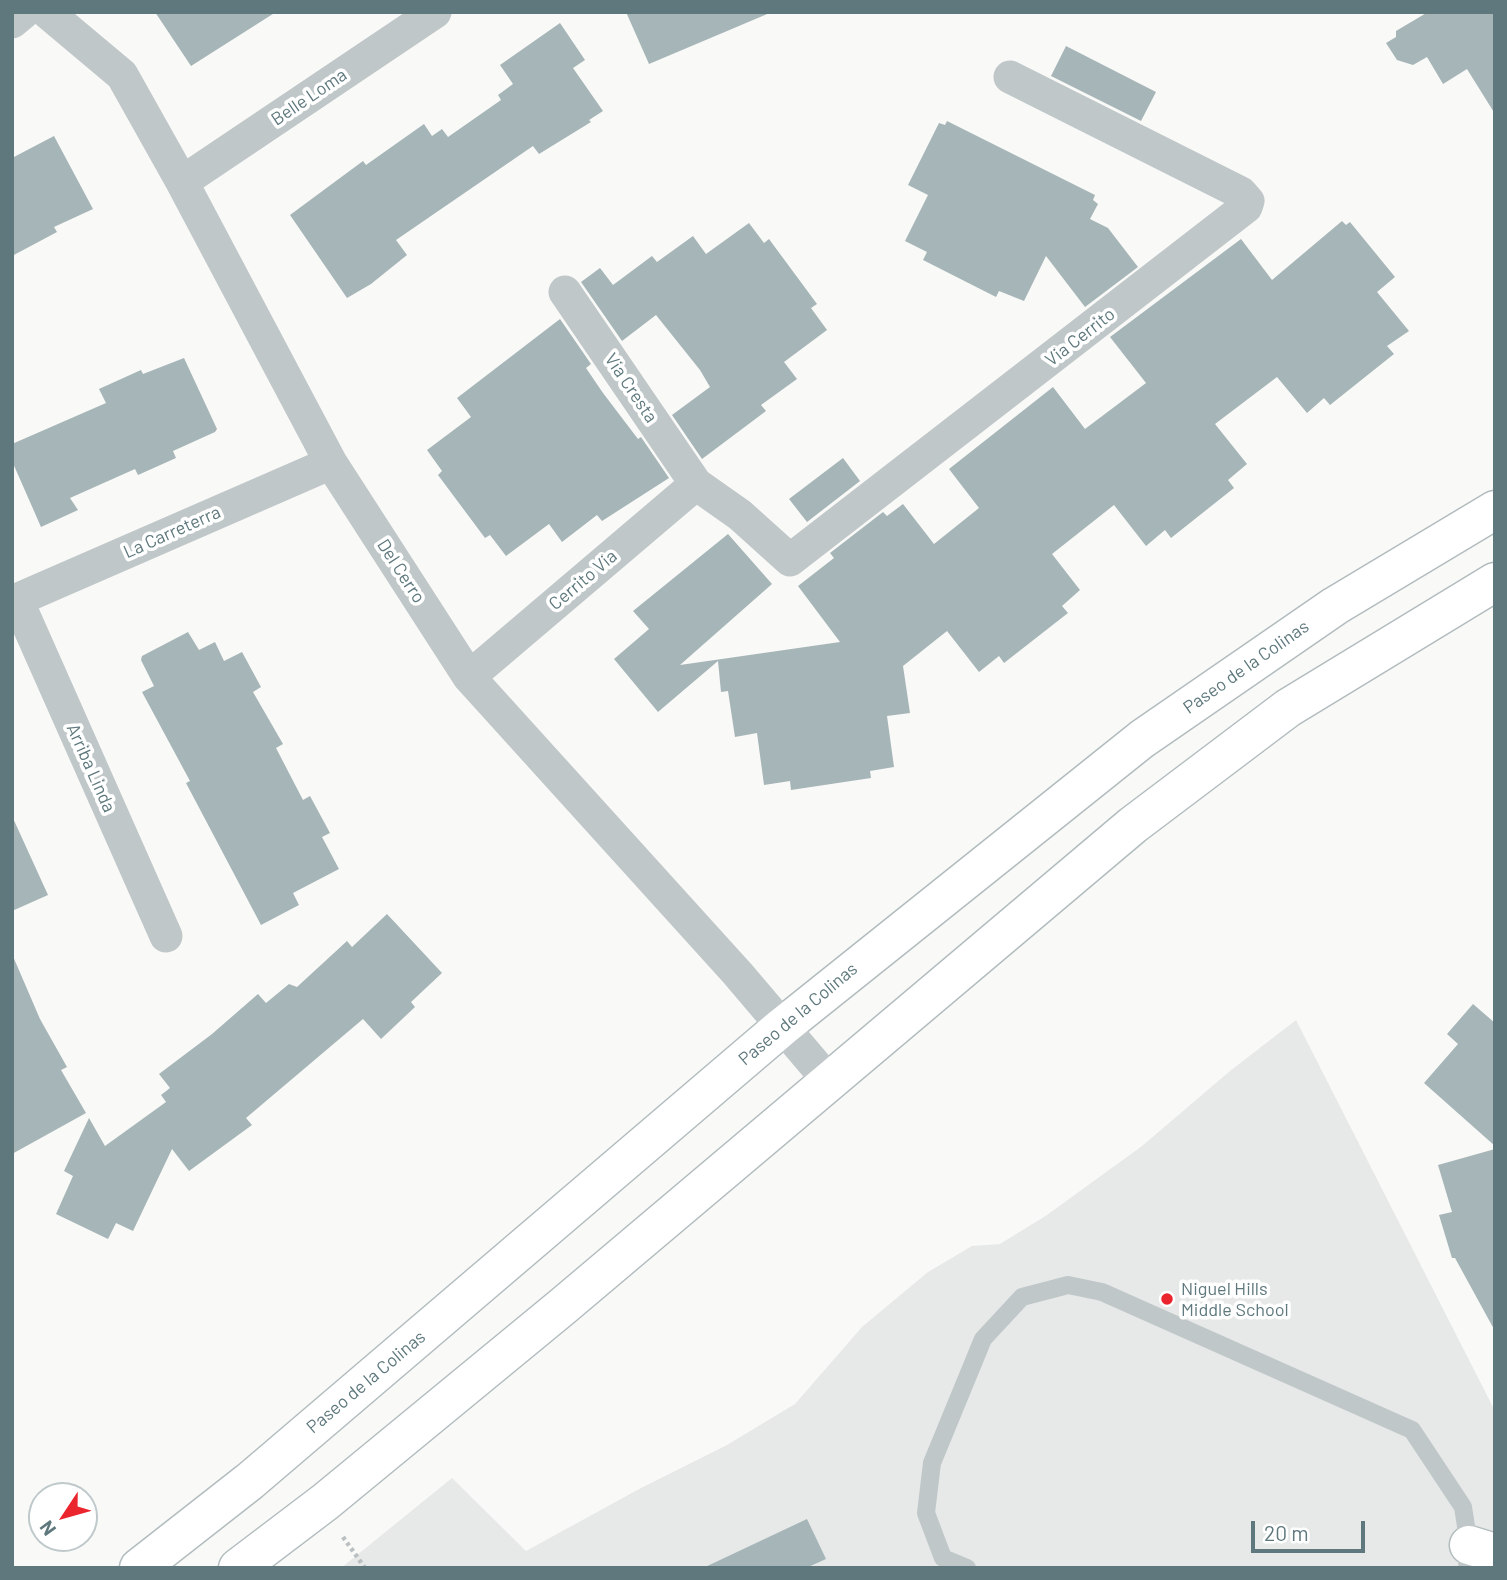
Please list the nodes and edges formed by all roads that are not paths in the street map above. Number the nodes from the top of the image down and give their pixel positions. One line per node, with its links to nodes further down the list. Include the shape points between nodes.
1 (24, 12): 4 (street)
2 (47, 12): 6 (street, Del Cerro, via 122,75)
3 (436, 12): 6 (street, Belle Loma)
4 (12, 22)
5 (1010, 77): 9 (street, Via Cerrito, via 1241,193 1247,207 790,560 740,515)
6 (183, 182): 8 (street, Del Cerro)
7 (565, 292): 9 (street, Via Cresta)
8 (331, 463): 12 (street, La Carreterra); 13 (street, Del Cerro)
9 (696, 484): 13 (street, Cerrito Via)
10 (1495, 510): 15 (main road, Paseo de la Colinas, via 1335,606 1142,739)
11 (1495, 582): 16 (main road, via 1289,708 1204,769)
12 (15, 601): 14 (street, Arriba Linda)
13 (469, 677): 15 (street, Del Cerro)
14 (166, 936)
15 (782, 1027): 16 (street, Del Cerro); 18 (main road, Paseo de la Colinas, via 260,1472)
16 (828, 1080): 19 (main road, via 562,1307)
17 (1477, 1555): 20 (lane, via 1463,1507 1412,1430 1102,1292 1068,1284 1022,1297 983,1339 932,1463 926,1513 943,1558)
18 (139, 1568)
19 (238, 1568)
20 (967, 1568)

